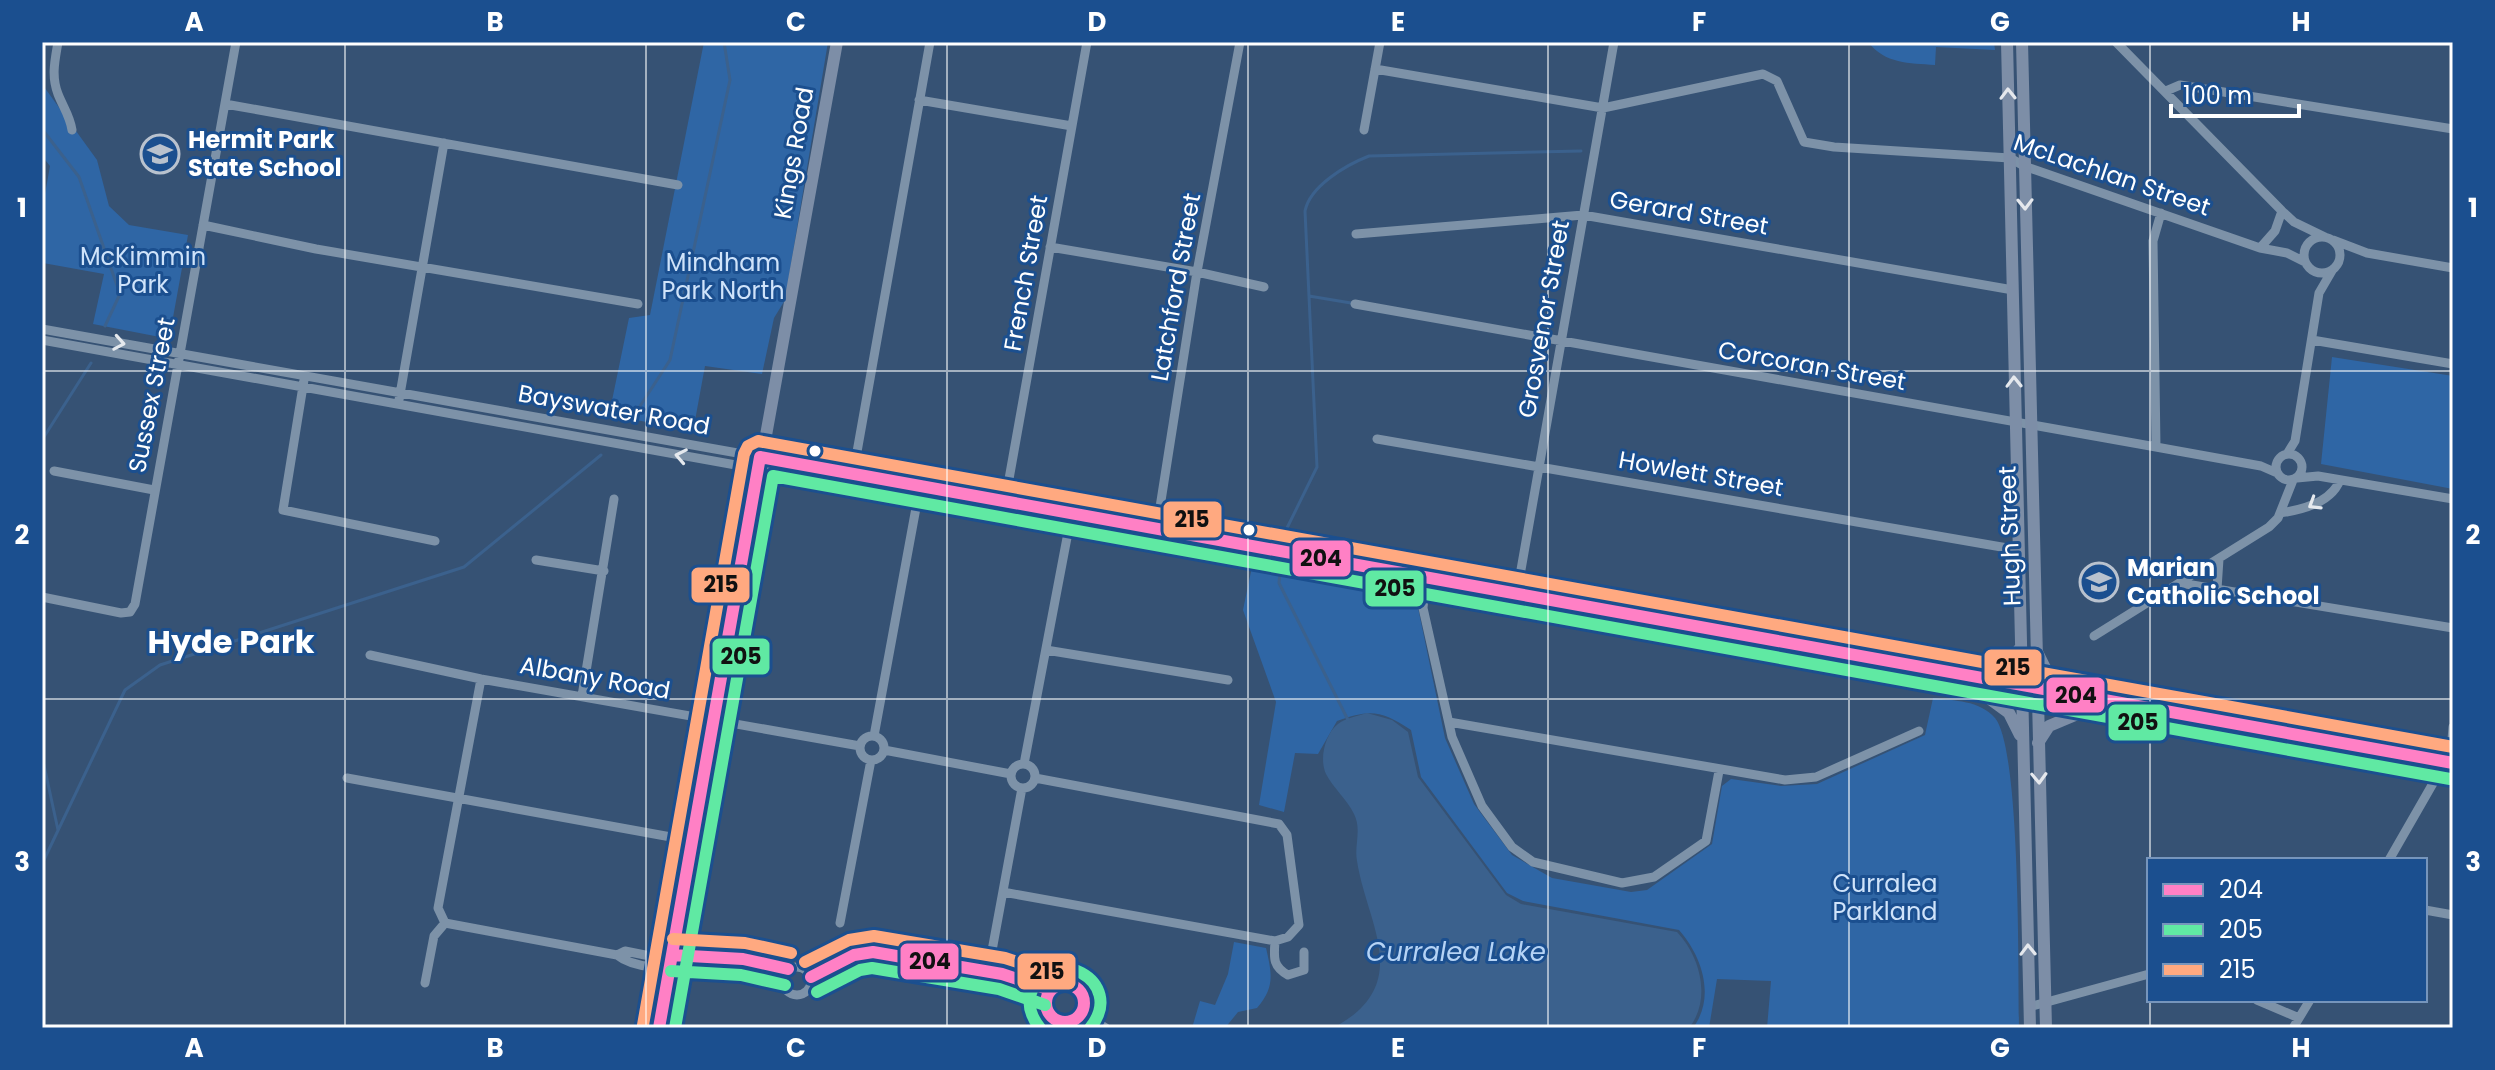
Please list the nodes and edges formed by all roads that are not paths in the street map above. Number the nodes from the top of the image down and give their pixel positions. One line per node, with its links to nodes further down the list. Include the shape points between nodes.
1 (58, 42): 19 (street, via 54,67)
2 (236, 42): 15 (street, Sussex Street)
3 (837, 42): 62 (main road, Kings Road)
4 (930, 42): 14 (street)
5 (1087, 42): 17 (street, French Street)
6 (1240, 42): 41 (street, Latchford Street)
7 (1380, 42): 12 (street)
8 (1614, 42): 16 (street, Grosvenor Street)
9 (2007, 42): 22 (main road, Hugh Street, one-way to 9)
10 (2022, 42): 23 (main road, Hugh Street)
11 (2116, 42): 13 (street)
12 (1375, 69): 16 (street); 20 (street)
13 (2166, 91): 18 (street, via 2180,85); 25 (street)
14 (919, 100): 17 (street); 68 (street)
15 (225, 104): 21 (street); 29 (street, Sussex Street)
16 (1603, 108): 22 (street, McLachlan Street, via 1771,76 1804,142); 27 (street, Grosvenor Street)
17 (1072, 126): 33 (street, French Street)
18 (2453, 129)
19 (72, 130)
20 (1364, 130)
21 (444, 143): 24 (street); 39 (street)
22 (2010, 158): 23 (street, McLachlan Street); 43 (main road, Hugh Street)
23 (2024, 166): 26 (street, McLachlan Street); 56 (main road, Hugh Street, one-way to 56)
24 (678, 185)
25 (2282, 211): 28 (street); 34 (street, via 2275,231)
26 (2161, 213): 34 (street, McLachlan Street); 59 (street, via 2153,241)
27 (1583, 215): 30 (street, Gerard Street); 43 (street, Gerard Street); 50 (street, Grosvenor Street)
28 (2294, 222): 31 (street); 32 (street)
29 (203, 225): 39 (street); 51 (street, Sussex Street)
30 (1356, 234)
31 (2329, 239): 32 (street, via 2315,238); 36 (street); 37 (street, via 2339,248)
32 (2306, 246): 35 (street, McLachlan Street); 38 (street)
33 (1050, 247): 41 (street); 75 (street, French Street)
34 (2260, 248): 35 (street, McLachlan Street)
35 (2287, 253): 38 (street, McLachlan Street)
36 (2367, 253): 37 (street); 40 (street)
37 (2336, 265): 38 (street, via 2322,273); 44 (street)
38 (2308, 266): 44 (street)
39 (421, 267): 45 (street); 54 (street)
40 (2453, 268)
41 (1197, 272): 42 (street); 78 (street, Latchford Street)
42 (1264, 287)
43 (2013, 290): 55 (main road, Hugh Street, one-way to 43)
44 (2319, 293): 49 (street)
45 (638, 304)
46 (1355, 304): 50 (street, Corcoran Street)
47 (42, 329): 51 (street, Bayswater Road, one-way to 51)
48 (42, 340): 51 (street, Bayswater Road)
49 (2312, 340): 52 (street); 58 (street)
50 (1561, 341): 55 (street, Corcoran Street); 64 (street, Grosvenor Street)
51 (179, 360): 53 (street, Bayswater Road); 71 (street, Sussex Street)
52 (2453, 364)
53 (304, 381): 54 (street, Bayswater Road); 79 (street, via 283,510)
54 (399, 399): 62 (street, Bayswater Road)
55 (2015, 422): 56 (street, Corcoran Street); 80 (main road, Hugh Street)
56 (2029, 425): 59 (street, Corcoran Street); 91 (main road, Hugh Street)
57 (1377, 439): 64 (street, Howlett Street)
58 (2295, 441): 60 (street); 61 (street)
59 (2156, 447): 63 (street, Corcoran Street)
60 (2283, 457): 61 (street); 63 (street, Corcoran Street); 66 (street)
61 (2300, 460): 67 (street); 69 (street)
62 (759, 463): 68 (main road, Bayswater Road); 104 (main road, Kings Road)
63 (2261, 466): 66 (street, Corcoran Street)
64 (1538, 467): 80 (street, Howlett Street); 88 (street, Grosvenor Street)
65 (54, 471): 71 (street)
66 (2278, 474): 69 (street, Corcoran Street); 76 (street)
67 (2318, 476): 69 (street); 70 (street)
68 (852, 479): 72 (main road, Bayswater Road); 75 (main road, Bayswater Road)
69 (2295, 479): 76 (street)
70 (2340, 480): 74 (street); 76 (street, one-way to 76, via 2332,493 2302,512)
71 (154, 490): 87 (street, Sussex Street, via 130,612)
72 (918, 497): 75 (main road, Bayswater Road); 108 (street)
73 (614, 499): 83 (street)
74 (2453, 499)
75 (1004, 508): 77 (main road, Bayswater Road)
76 (2282, 510): 81 (street, via 2269,527)
77 (1070, 519): 78 (main road, Bayswater Road); 92 (street)
78 (1155, 535): 84 (main road, Bayswater Road)
79 (435, 541)
80 (2019, 550): 91 (main road, Hugh Street)
81 (2219, 559): 85 (street); 86 (street)
82 (536, 560): 83 (street)
83 (604, 571): 100 (street)
84 (1425, 582): 88 (main road, Bayswater Road); 105 (street, via 1423,608)
85 (2180, 583): 86 (street); 90 (street)
86 (2217, 589): 89 (street)
87 (42, 597)
88 (1516, 599): 94 (main road, Bayswater Road); 98 (main road, Bayswater Road)
89 (2453, 628)
90 (2094, 636)
91 (2029, 648): 94 (main road); 97 (main road, Hugh Street); 99 (main road, via 2046,670)
92 (1046, 650): 96 (street); 114 (street)
93 (370, 655): 95 (street, Albany Road)
94 (1974, 675): 97 (main road, Bayswater Road)
95 (481, 679): 100 (street, Albany Road); 121 (street)
96 (1228, 680)
97 (2030, 685): 99 (main road, Bayswater Road); 101 (main road, Hugh Street); 102 (main road, Hugh Street)
98 (1969, 688): 101 (main road, Bayswater Road); 111 (main road, via 2009,713)
99 (2075, 692): 115 (main road, Bayswater Road)
100 (582, 696): 104 (street, Albany Road)
101 (2023, 698): 102 (main road, Bayswater Road); 111 (main road, Hugh Street)
102 (2037, 700): 103 (main road, Bayswater Road); 109 (main road, Hugh Street)
103 (2090, 709): 109 (main road, via 2049,726); 115 (main road, Bayswater Road)
104 (715, 720): 110 (street, Albany Road); 122 (main road, Kings Road)
105 (1449, 722): 116 (street); 116 (street, via 1482,806 1512,847 1533,862 1622,883 1654,877 1706,841)
106 (2453, 727): 115 (street)
107 (1919, 731): 116 (street, via 1816,777 1785,780)
108 (874, 736): 110 (street); 112 (street)
109 (2038, 743): 141 (main road, Hugh Street, one-way to 141)
110 (860, 746): 113 (street)
111 (2023, 746): 142 (main road, Hugh Street, one-way to 111)
112 (884, 750): 113 (street); 117 (street)
113 (871, 760): 128 (street)
114 (1024, 764): 117 (street); 119 (street)
115 (2448, 767): 123 (street)
116 (1719, 771)
117 (1011, 774): 120 (street, via 1012,782)
118 (347, 778): 121 (street)
119 (1035, 778): 120 (street); 129 (street, via 1279,824 1287,835 1300,917 1288,937)
120 (1022, 788): 124 (street)
121 (459, 799): 122 (street); 127 (street, via 438,908)
122 (693, 841): 131 (main road, Kings Road)
123 (2390, 858)
124 (1003, 892): 129 (street); 135 (street, via 991,956 1085,973)
125 (2427, 910): 126 (street)
126 (2453, 915)
127 (445, 923): 131 (street, via 617,955 624,961); 136 (street, via 434,936)
128 (840, 923)
129 (1275, 941): 130 (street, via 1273,960 1288,975 1304,970)
130 (1304, 952)
131 (671, 960): 132 (street, via 743,959); 137 (street, via 740,970); 145 (main road, Kings Road)
132 (788, 969): 134 (street, via 801,967); 137 (street)
133 (2147, 975): 141 (street)
134 (811, 977): 137 (street, via 810,987 799,995); 138 (street, via 865,952 989,971)
135 (1097, 982)
136 (425, 983)
137 (783, 986)
138 (1051, 990): 143 (street, via 1061,984 1076,987 1084,999); 143 (street, via 1046,1008 1052,1018 1067,1022)
139 (2262, 1002): 144 (street)
140 (2309, 1002): 144 (street)
141 (2045, 1005): 142 (street); 148 (main road, Hugh Street)
142 (2029, 1007): 147 (main road, Hugh Street)
143 (1082, 1013): 146 (street)
144 (2299, 1018): 149 (street)
145 (659, 1028)
146 (1106, 1028)
147 (2030, 1028)
148 (2046, 1028)
149 (2293, 1028)

